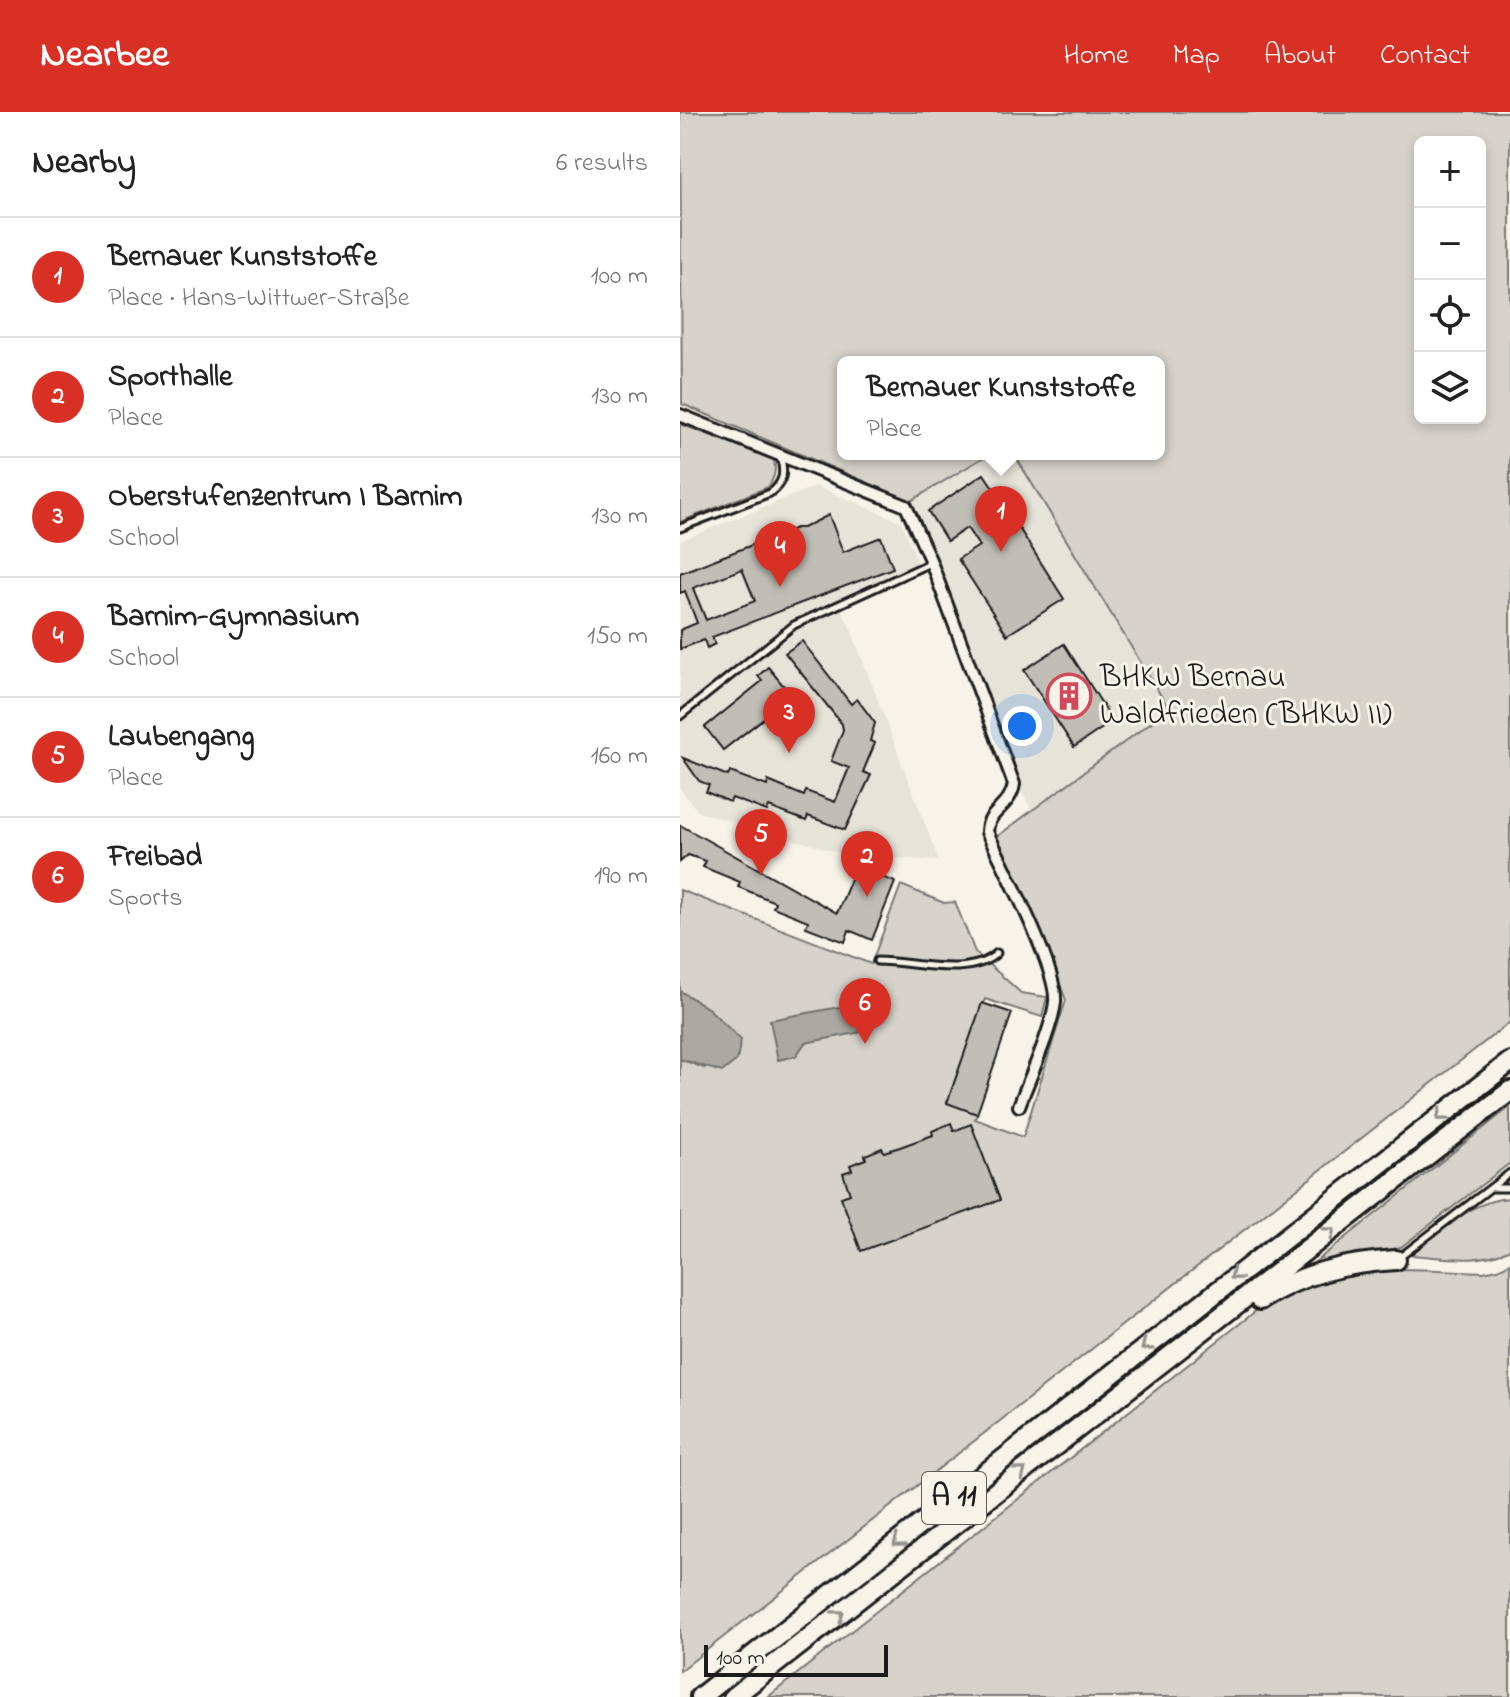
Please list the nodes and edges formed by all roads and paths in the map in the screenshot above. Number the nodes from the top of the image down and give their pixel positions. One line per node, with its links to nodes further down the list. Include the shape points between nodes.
1 (680, 415): 2 (street)
2 (779, 455): 3 (lane, via 783,474 777,488); 4 (street, via 906,506)
3 (680, 528)
4 (931, 562): 5 (lane, via 794,625); 10 (street, via 1014,784 1010,799 990,818 987,832 1029,921 1055,994)
5 (680, 716)
6 (997, 953): 7 (lane, via 971,966)
7 (877, 961)
8 (1507, 1063): 16 (highway, A 11, one-way to 16)
9 (1510, 1091): 15 (highway, A 11, one-way to 9)
10 (1019, 1106)
11 (1510, 1173): 12 (lane)
12 (1491, 1188): 13 (lane); 14 (lane)
13 (1510, 1188)
14 (1396, 1260): 15 (highway, via 1317,1272)
15 (1225, 1315): 17 (highway, A 11, one-way to 15)
16 (700, 1697)
17 (733, 1697)

